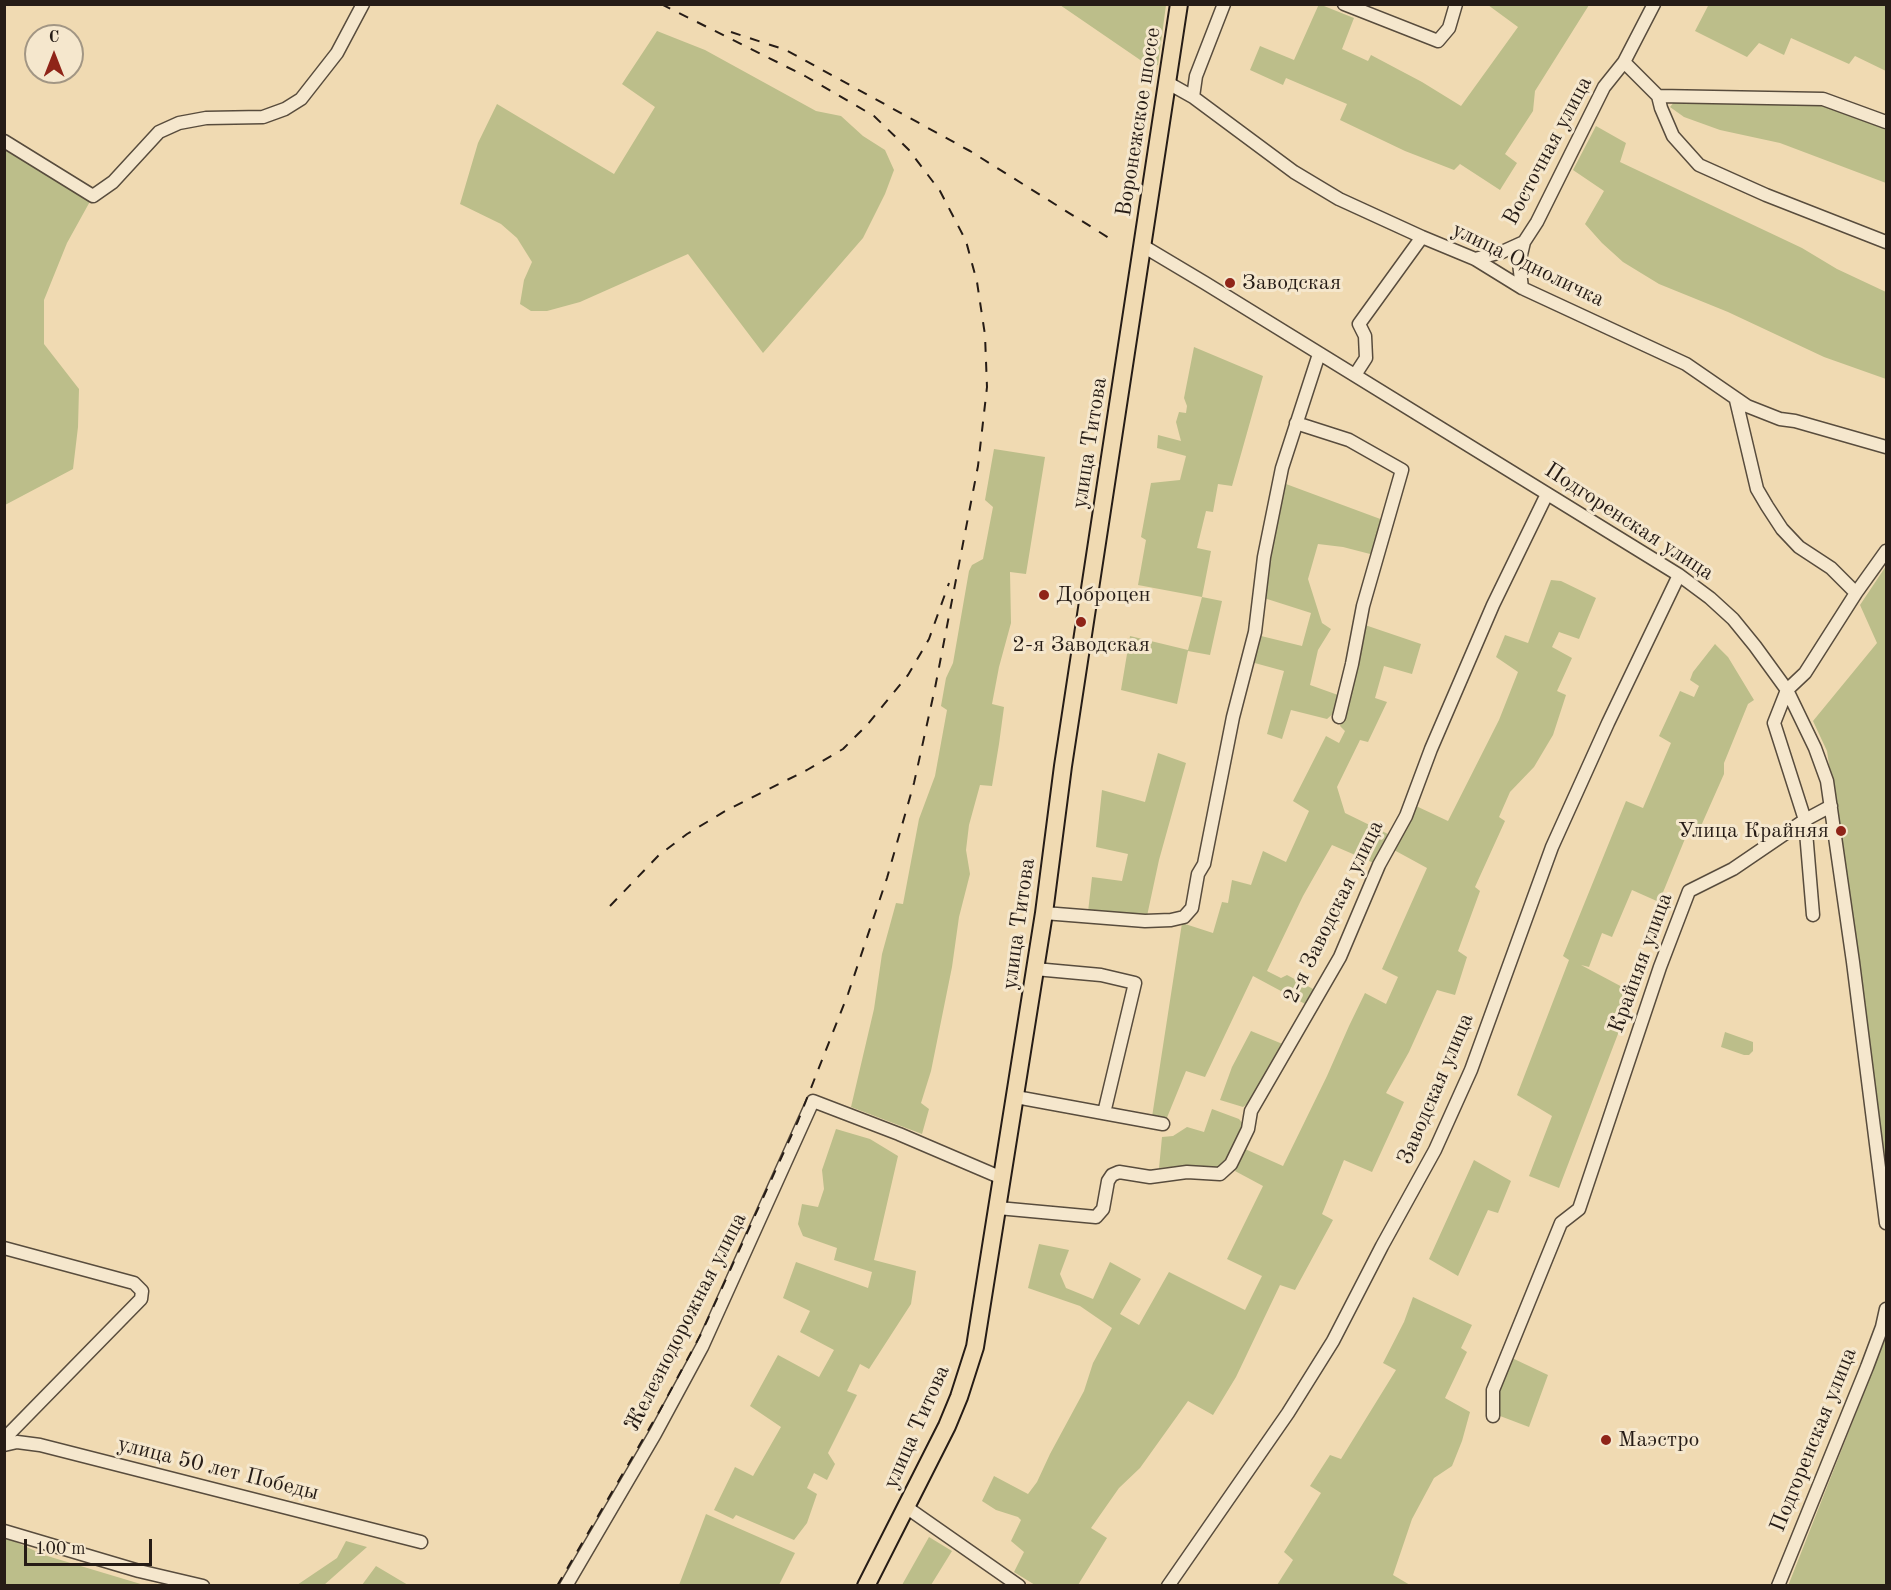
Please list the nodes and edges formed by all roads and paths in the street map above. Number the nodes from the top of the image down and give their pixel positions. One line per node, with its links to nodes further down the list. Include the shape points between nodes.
1 (363, 4): 14 (street, via 337,53 302,99 263,117 206,117 159,132 113,182 93,196)
2 (1179, 4): 10 (main road, Воронежское шоссе)
3 (1224, 4): 12 (street, via 1196,76)
4 (1344, 4): 8 (street)
5 (1383, 4): 8 (street)
6 (1456, 4): 8 (street, via 1449,28 1438,41)
7 (1654, 4): 9 (street, Восточная улица)
8 (1378, 18)
9 (1624, 62): 11 (street); 16 (street, Восточная улица, via 1604,87)
10 (1168, 83): 12 (street, улица Одноличка); 18 (main road, Воронежское шоссе)
11 (1658, 96): 13 (street, via 1823,99); 17 (street, via 1673,135 1699,165)
12 (1193, 97): 15 (street, улица Одноличка, via 1294,172 1339,199)
13 (1887, 122)
14 (4, 141)
15 (1422, 237): 19 (street, улица Одноличка); 22 (street, via 1359,324 1365,336 1366,358)
16 (1524, 242): 19 (street, Восточная улица); 20 (street, via 1519,263)
17 (1887, 242)
18 (1143, 246): 21 (street, Подгоренская улица); 34 (main road, улица Титова)
19 (1475, 259): 20 (street, улица Одноличка)
20 (1522, 288): 23 (street, улица Одноличка, via 1686,364)
21 (1319, 354): 22 (street, Подгоренская улица); 24 (street)
22 (1355, 375): 26 (street, Подгоренская улица)
23 (1736, 400): 25 (street, улица Одноличка, via 1780,419); 29 (street, via 1757,489 1767,506 1799,547 1831,568)
24 (1296, 423): 31 (street, via 1349,440 1402,470 1364,606); 34 (street, via 1282,468 1264,557 1255,632 1192,908 1184,916 1162,921)
25 (1887, 447)
26 (1547, 494): 28 (street, Подгоренская улица); 41 (street, 2-я Заводская улица, via 1493,605 1406,816 1379,865 1340,957 1251,1111 1248,1129 1231,1164 1220,1174 1187,1172 1150,1177 1119,1172 1108,1181 1103,1209 1096,1217)
27 (1887, 551): 29 (street)
28 (1679, 575): 30 (street, Подгоренская улица, via 1733,620); 55 (street, Заводская улица, via 1552,847 1471,1070 1430,1159 1333,1341)
29 (1856, 593): 30 (street, via 1805,673)
30 (1786, 690): 32 (street, Подгоренская улица, via 1822,763); 33 (street, via 1774,723)
31 (1339, 717)
32 (1831, 806): 33 (street, Крайняя улица); 42 (street, Подгоренская улица)
33 (1805, 820): 35 (street); 45 (street, Крайняя улица, via 1732,869 1689,891 1580,1207 1561,1223 1493,1390)
34 (1044, 913): 36 (main road, улица Титова)
35 (1813, 915)
36 (1035, 969): 37 (main road, улица Титова); 38 (street, via 1101,975 1135,983)
37 (1016, 1097): 38 (street); 40 (main road, улица Титова)
38 (1104, 1113): 39 (street)
39 (1163, 1124)
40 (1002, 1178): 41 (main road, улица Титова); 52 (street, Железнодорожная улица, via 813,1101 702,1347)
41 (998, 1208): 48 (main road, улица Титова, via 972,1357 947,1426)
42 (1887, 1223)
43 (4, 1248): 46 (street, via 134,1283 142,1291 141,1299)
44 (1887, 1309): 56 (street, Подгоренская улица)
45 (1493, 1416)
46 (4, 1438)
47 (4, 1445): 50 (street, улица 50 лет Победы, via 17,1442 40,1446)
48 (906, 1508): 53 (main road, улица Титова); 54 (street)
49 (4, 1530): 51 (street)
50 (421, 1542)
51 (203, 1586)
52 (566, 1586)
53 (866, 1586)
54 (1019, 1586)
55 (1168, 1586)
56 (1778, 1586)

